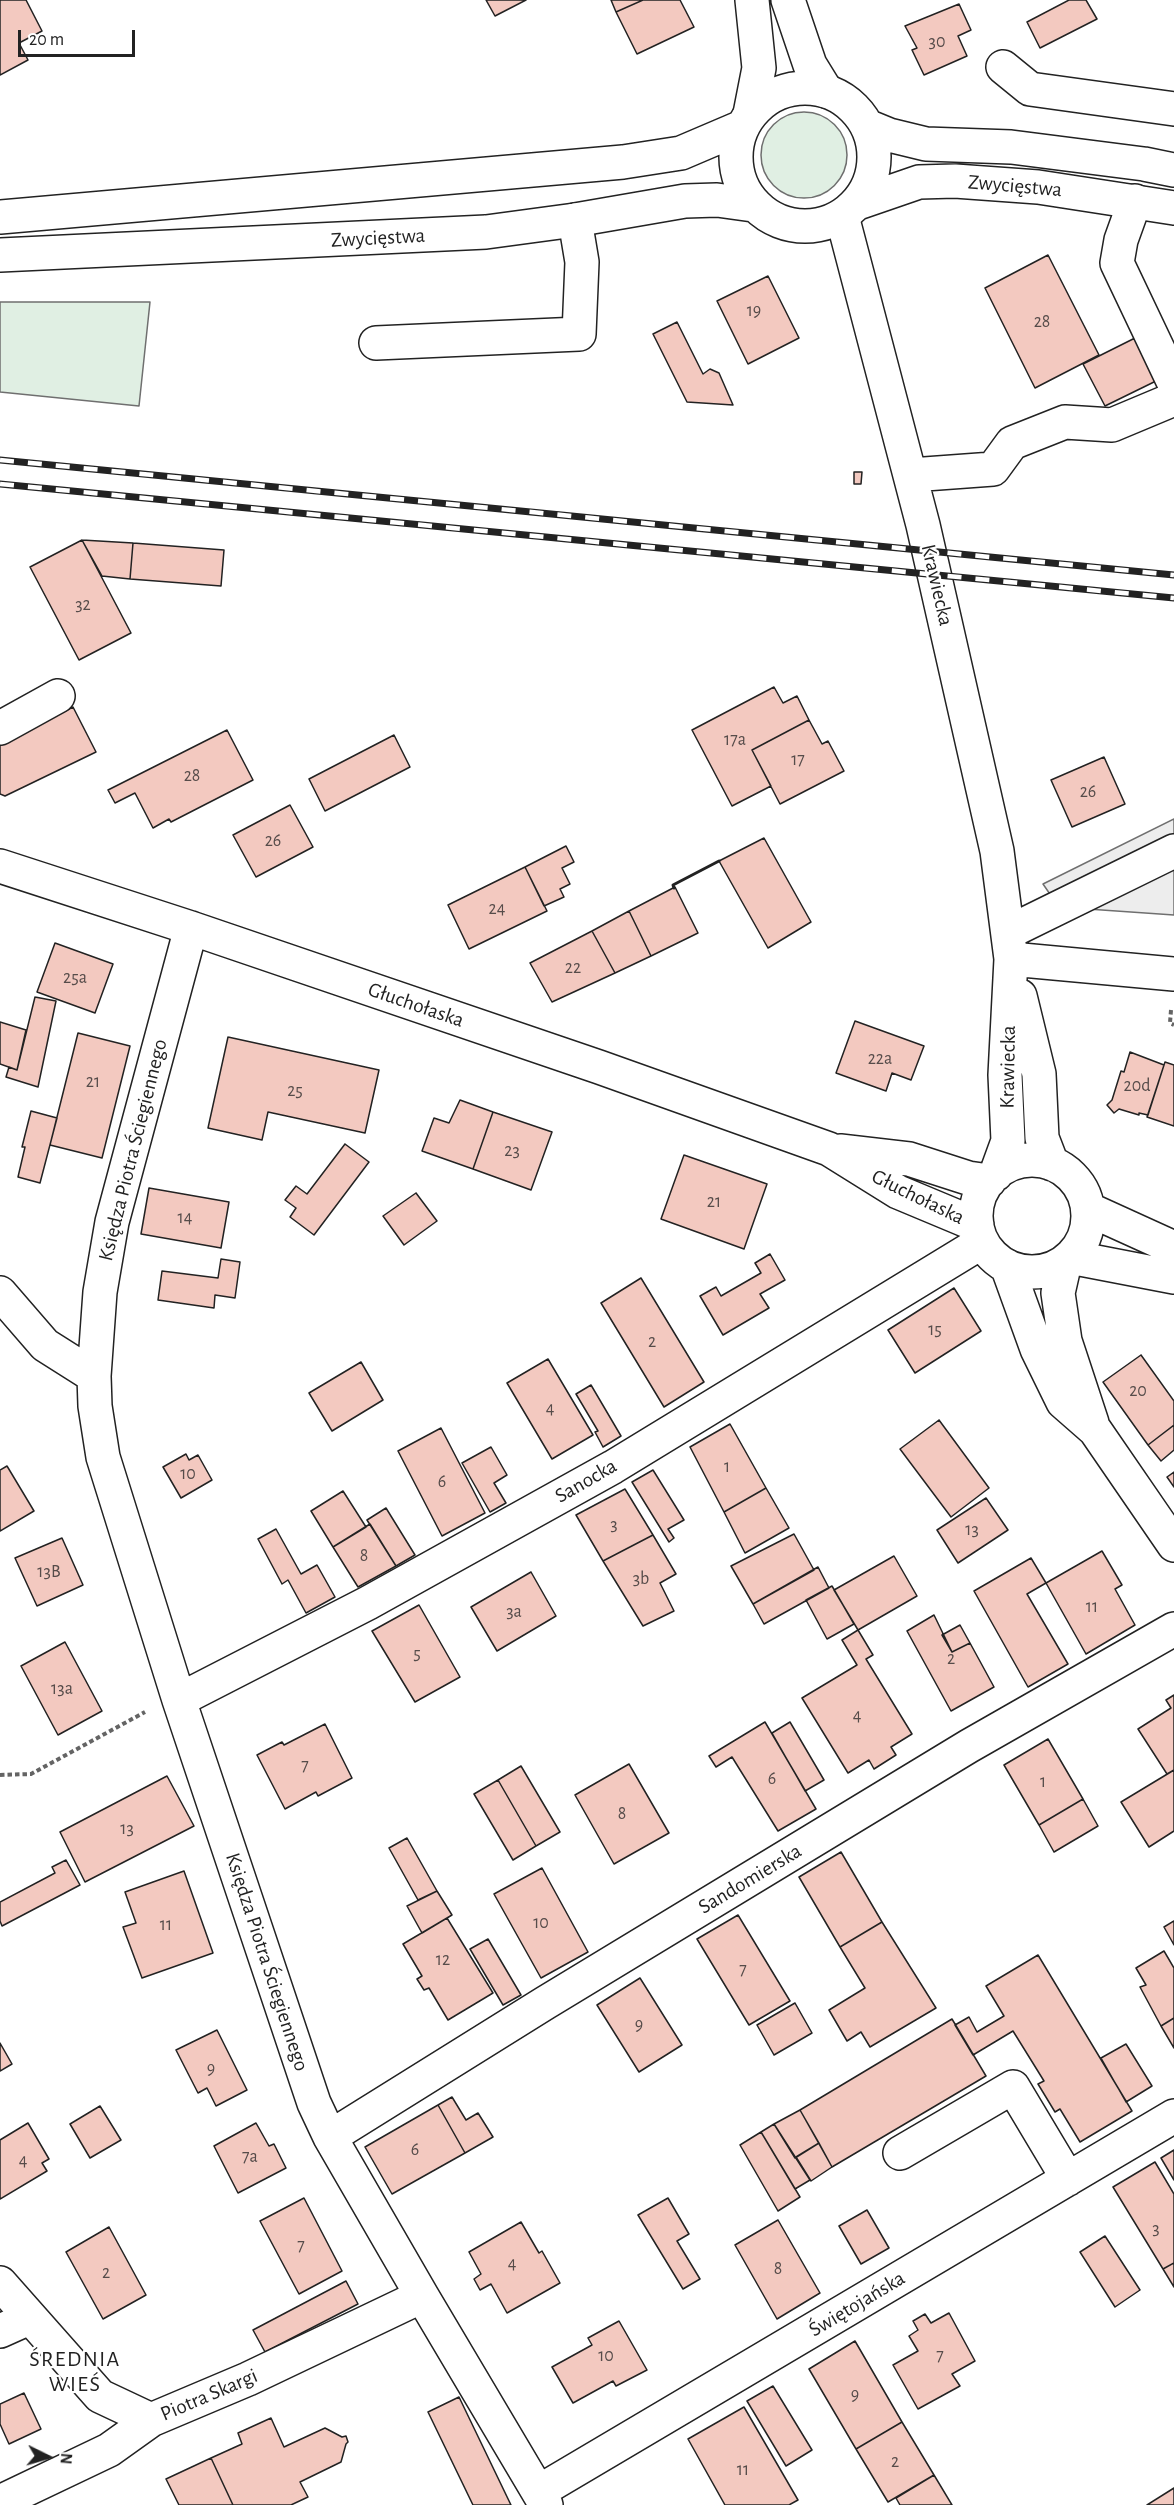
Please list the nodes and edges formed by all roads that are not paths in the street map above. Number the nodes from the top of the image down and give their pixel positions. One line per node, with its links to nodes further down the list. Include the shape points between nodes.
1 (752, 0): 6 (street, via 759,68)
2 (788, 0): 4 (street, via 810,64)
3 (1003, 67): 5 (street, via 1030,89)
4 (826, 91): 6 (street, via 784,90 766,99); 7 (street, via 843,99)
5 (1174, 109)
6 (746, 120): 10 (street, via 735,147 736,168); 13 (street, via 681,153 623,162)
7 (867, 126): 8 (street, Zwycięstwa, via 926,144 1011,147); 12 (street, via 873,145 873,166 868,186)
8 (1174, 170)
9 (1135, 201): 11 (street, Zwycięstwa); 12 (street, Zwycięstwa, via 1038,187 919,182); 17 (street, via 1117,263)
10 (753, 205): 12 (street, via 786,225 824,224); 14 (street, Zwycięstwa, via 685,201)
11 (1174, 208)
12 (850, 210): 19 (street, Krawiecka)
13 (0, 217)
14 (575, 220): 15 (street, Zwycięstwa, via 486,232); 16 (street, via 582,262 579,333)
15 (0, 255)
16 (376, 343)
17 (1174, 383)
18 (1174, 399): 19 (street, via 1112,424 1065,422 1012,442 993,469)
19 (911, 475): 25 (street, Krawiecka, via 997,851)
20 (58, 696): 21 (street)
21 (0, 728)
22 (1174, 851): 25 (street)
23 (0, 866): 24 (street, Głuchołaska)
24 (190, 928): 27 (street, Głuchołaska); 37 (street, Księdza Piotra Ściegiennego, via 112,1222 100,1292)
25 (1010, 946): 26 (street); 28 (street, Krawiecka, via 1039,1074 1042,1138); 29 (street, Krawiecka, via 1005,1075 1008,1141)
26 (1174, 975)
27 (829, 1149): 29 (street, Głuchołaska, via 909,1159 968,1178); 31 (street, Głuchołaska, via 898,1192)
28 (1052, 1164): 29 (street, via 1032,1160 1013,1163); 30 (street, via 1069,1174 1082,1190)
29 (992, 1177): 31 (street, via 978,1202)
30 (1088, 1209): 32 (street); 33 (street, via 1081,1243)
31 (979, 1234): 34 (street, via 993,1256); 41 (street, Sanocka, via 613,1467 368,1603)
32 (1174, 1248)
33 (1068, 1259): 34 (street, via 1036,1272); 35 (street); 38 (street, via 1058,1293 1065,1341)
34 (1007, 1266): 38 (street, via 1037,1349 1063,1402)
35 (1174, 1277)
36 (0, 1293): 37 (street, via 45,1345)
37 (94, 1376): 41 (street, Księdza Piotra Ściegiennego, via 103,1457)
38 (1095, 1430): 39 (street)
39 (1174, 1545)
40 (1174, 1629): 43 (street, Sandomierska, via 969,1746)
41 (179, 1700): 43 (street, Księdza Piotra Ściegiennego, via 314,2103)
42 (1174, 2116): 45 (street, Świętojańska)
43 (330, 2137): 47 (street, Księdza Piotra Ściegiennego)
44 (900, 2153): 45 (street, via 1013,2087)
45 (1068, 2180): 50 (street, Świętojańska)
46 (0, 2283): 48 (street)
47 (422, 2296): 49 (street, Piotra Skargi, via 248,2379); 50 (street, Księdza Piotra Ściegiennego)
48 (14, 2324): 49 (street, via 100,2396)
49 (151, 2420): 51 (street, Piotra Skargi, via 108,2450)
50 (543, 2498)
51 (0, 2502)

